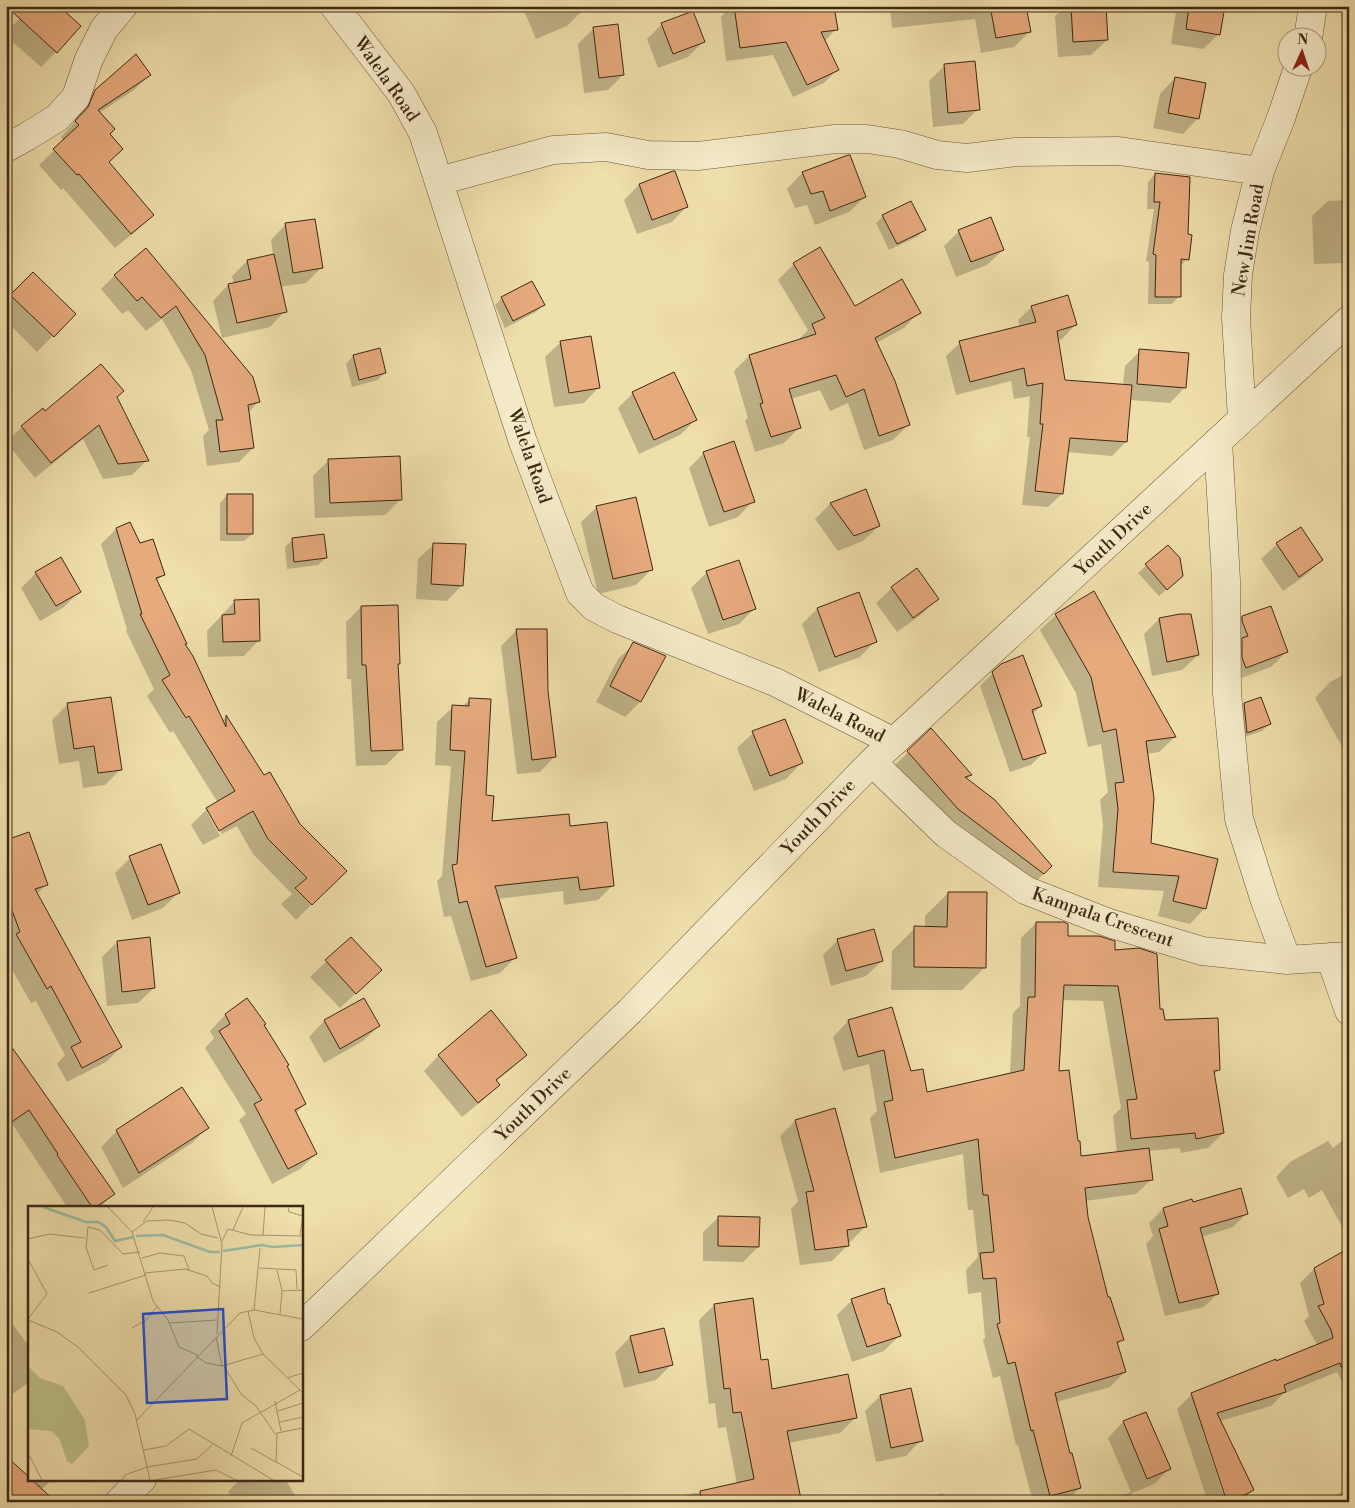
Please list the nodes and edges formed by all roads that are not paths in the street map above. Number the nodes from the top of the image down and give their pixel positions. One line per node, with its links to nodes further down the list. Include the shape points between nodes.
1 (123, 6): 6 (street, via 104,29 76,97 56,118)
2 (334, 6): 8 (street, Walela Road, via 400,93 423,133)
3 (1313, 6): 4 (street)
4 (1310, 28)
5 (1295, 78): 7 (street, New Jim Road)
6 (6, 148)
7 (1260, 171): 8 (street, via 1119,152 1016,152 967,158 937,155 867,139 835,139 698,156 648,155 606,147 553,150); 10 (street, New Jim Road, via 1238,275 1236,318)
8 (439, 181): 12 (street, Walela Road, via 523,442 580,593 594,607 617,619 775,682)
9 (1349, 320): 10 (street, Youth Drive)
10 (1242, 419): 11 (street, Youth Drive)
11 (1218, 441): 12 (street, Youth Drive); 15 (street, via 1226,580 1227,693 1239,819)
12 (894, 742): 13 (street, Youth Drive)
13 (872, 762): 15 (street, Kampala Crescent, via 946,834 1025,890 1109,923 1202,951); 17 (street, Youth Drive, via 630,1011)
14 (1340, 956): 15 (street, Kampala Crescent); 16 (street)
15 (1287, 960)
16 (1349, 1011)
17 (302, 1326)
18 (141, 1480): 19 (street)
19 (119, 1502)

